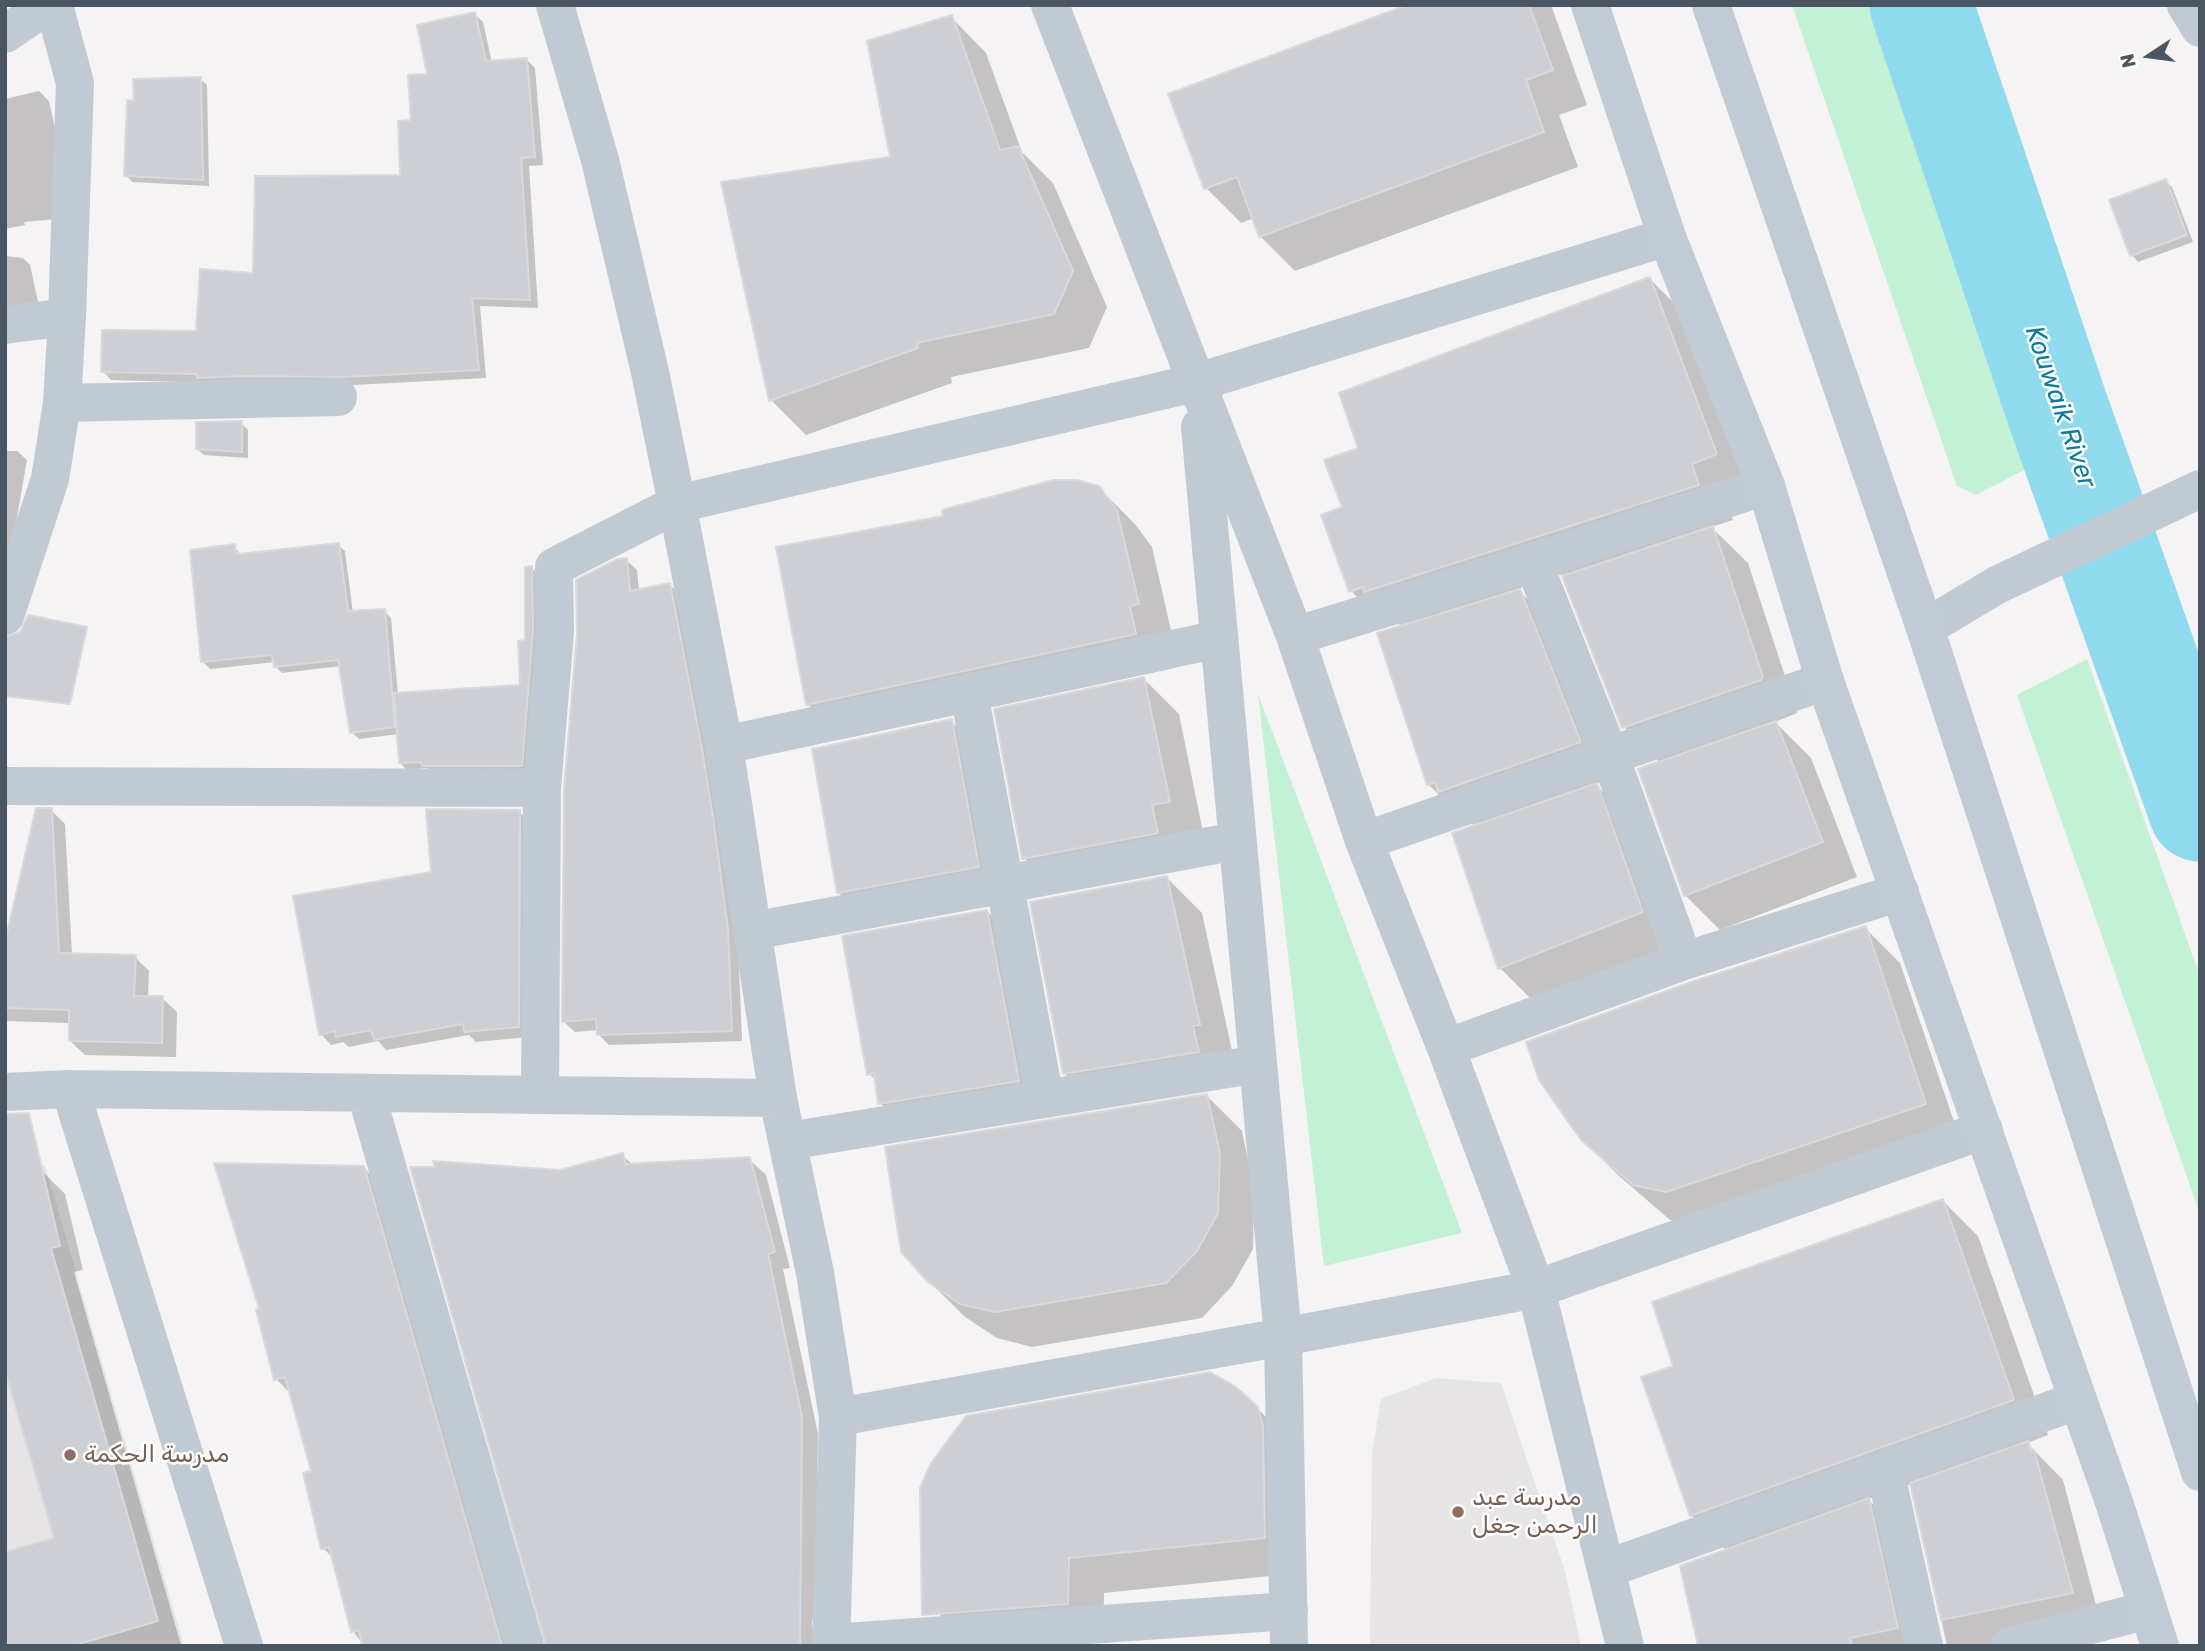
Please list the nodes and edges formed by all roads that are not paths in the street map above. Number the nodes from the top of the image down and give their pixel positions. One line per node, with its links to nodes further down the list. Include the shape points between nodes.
1 (48, 5): 9 (street)
2 (54, 5): 11 (street, via 75,83)
3 (555, 5): 18 (street, via 600,160)
4 (1050, 5): 13 (street)
5 (1590, 5): 10 (main road)
6 (1711, 5): 22 (main road)
7 (2186, 5): 8 (street)
8 (2200, 28)
9 (5, 34)
10 (1667, 237): 13 (street); 16 (main road)
11 (67, 317): 12 (street); 15 (street)
12 (5, 325)
13 (1195, 383): 18 (street); 23 (street); 24 (street)
14 (338, 397): 15 (street)
15 (62, 403): 19 (street, via 50,479)
16 (1766, 486): 20 (street); 25 (main road)
17 (2200, 489): 22 (street, via 1997,585)
18 (677, 504): 27 (street); 30 (street, via 554,567 555,632)
19 (13, 562): 21 (street)
20 (1533, 562): 23 (street); 28 (street)
21 (5, 616)
22 (1925, 628): 52 (main road)
23 (1295, 636): 32 (street)
24 (1219, 639): 26 (street); 31 (street)
25 (1825, 681): 28 (street); 34 (main road)
26 (969, 693): 27 (street); 33 (street)
27 (724, 745): 35 (street)
28 (1611, 756): 32 (street); 36 (street)
29 (5, 786): 30 (street)
30 (542, 788): 42 (street)
31 (1237, 841): 33 (street); 38 (street)
32 (1364, 841): 37 (street)
33 (1005, 884): 35 (street); 44 (street)
34 (1900, 892): 36 (street); 45 (main road)
35 (752, 932): 43 (street)
36 (1684, 961): 37 (street)
37 (1446, 1048): 47 (street)
38 (1258, 1065): 44 (street); 48 (street)
39 (70, 1089): 40 (street); 41 (street); 58 (street)
40 (5, 1092)
41 (366, 1093): 42 (street); 59 (street)
42 (540, 1095): 43 (street)
43 (778, 1098): 46 (street)
44 (1045, 1099): 46 (street)
45 (1984, 1130): 47 (street); 49 (main road)
46 (788, 1141): 50 (street)
47 (1536, 1289): 48 (street); 53 (street)
48 (1283, 1337): 50 (street); 55 (street)
49 (2076, 1401): 51 (street); 54 (main road)
50 (838, 1417): 57 (street)
51 (1885, 1470): 53 (street); 61 (street)
52 (2200, 1472)
53 (1606, 1569): 60 (street)
54 (2148, 1610): 62 (street); 63 (main road)
55 (1289, 1628): 56 (street)
56 (1101, 1635): 57 (street)
57 (831, 1644)
58 (243, 1646)
59 (525, 1646)
60 (1625, 1646)
61 (1924, 1646)
62 (2010, 1646)
63 (2160, 1646)

